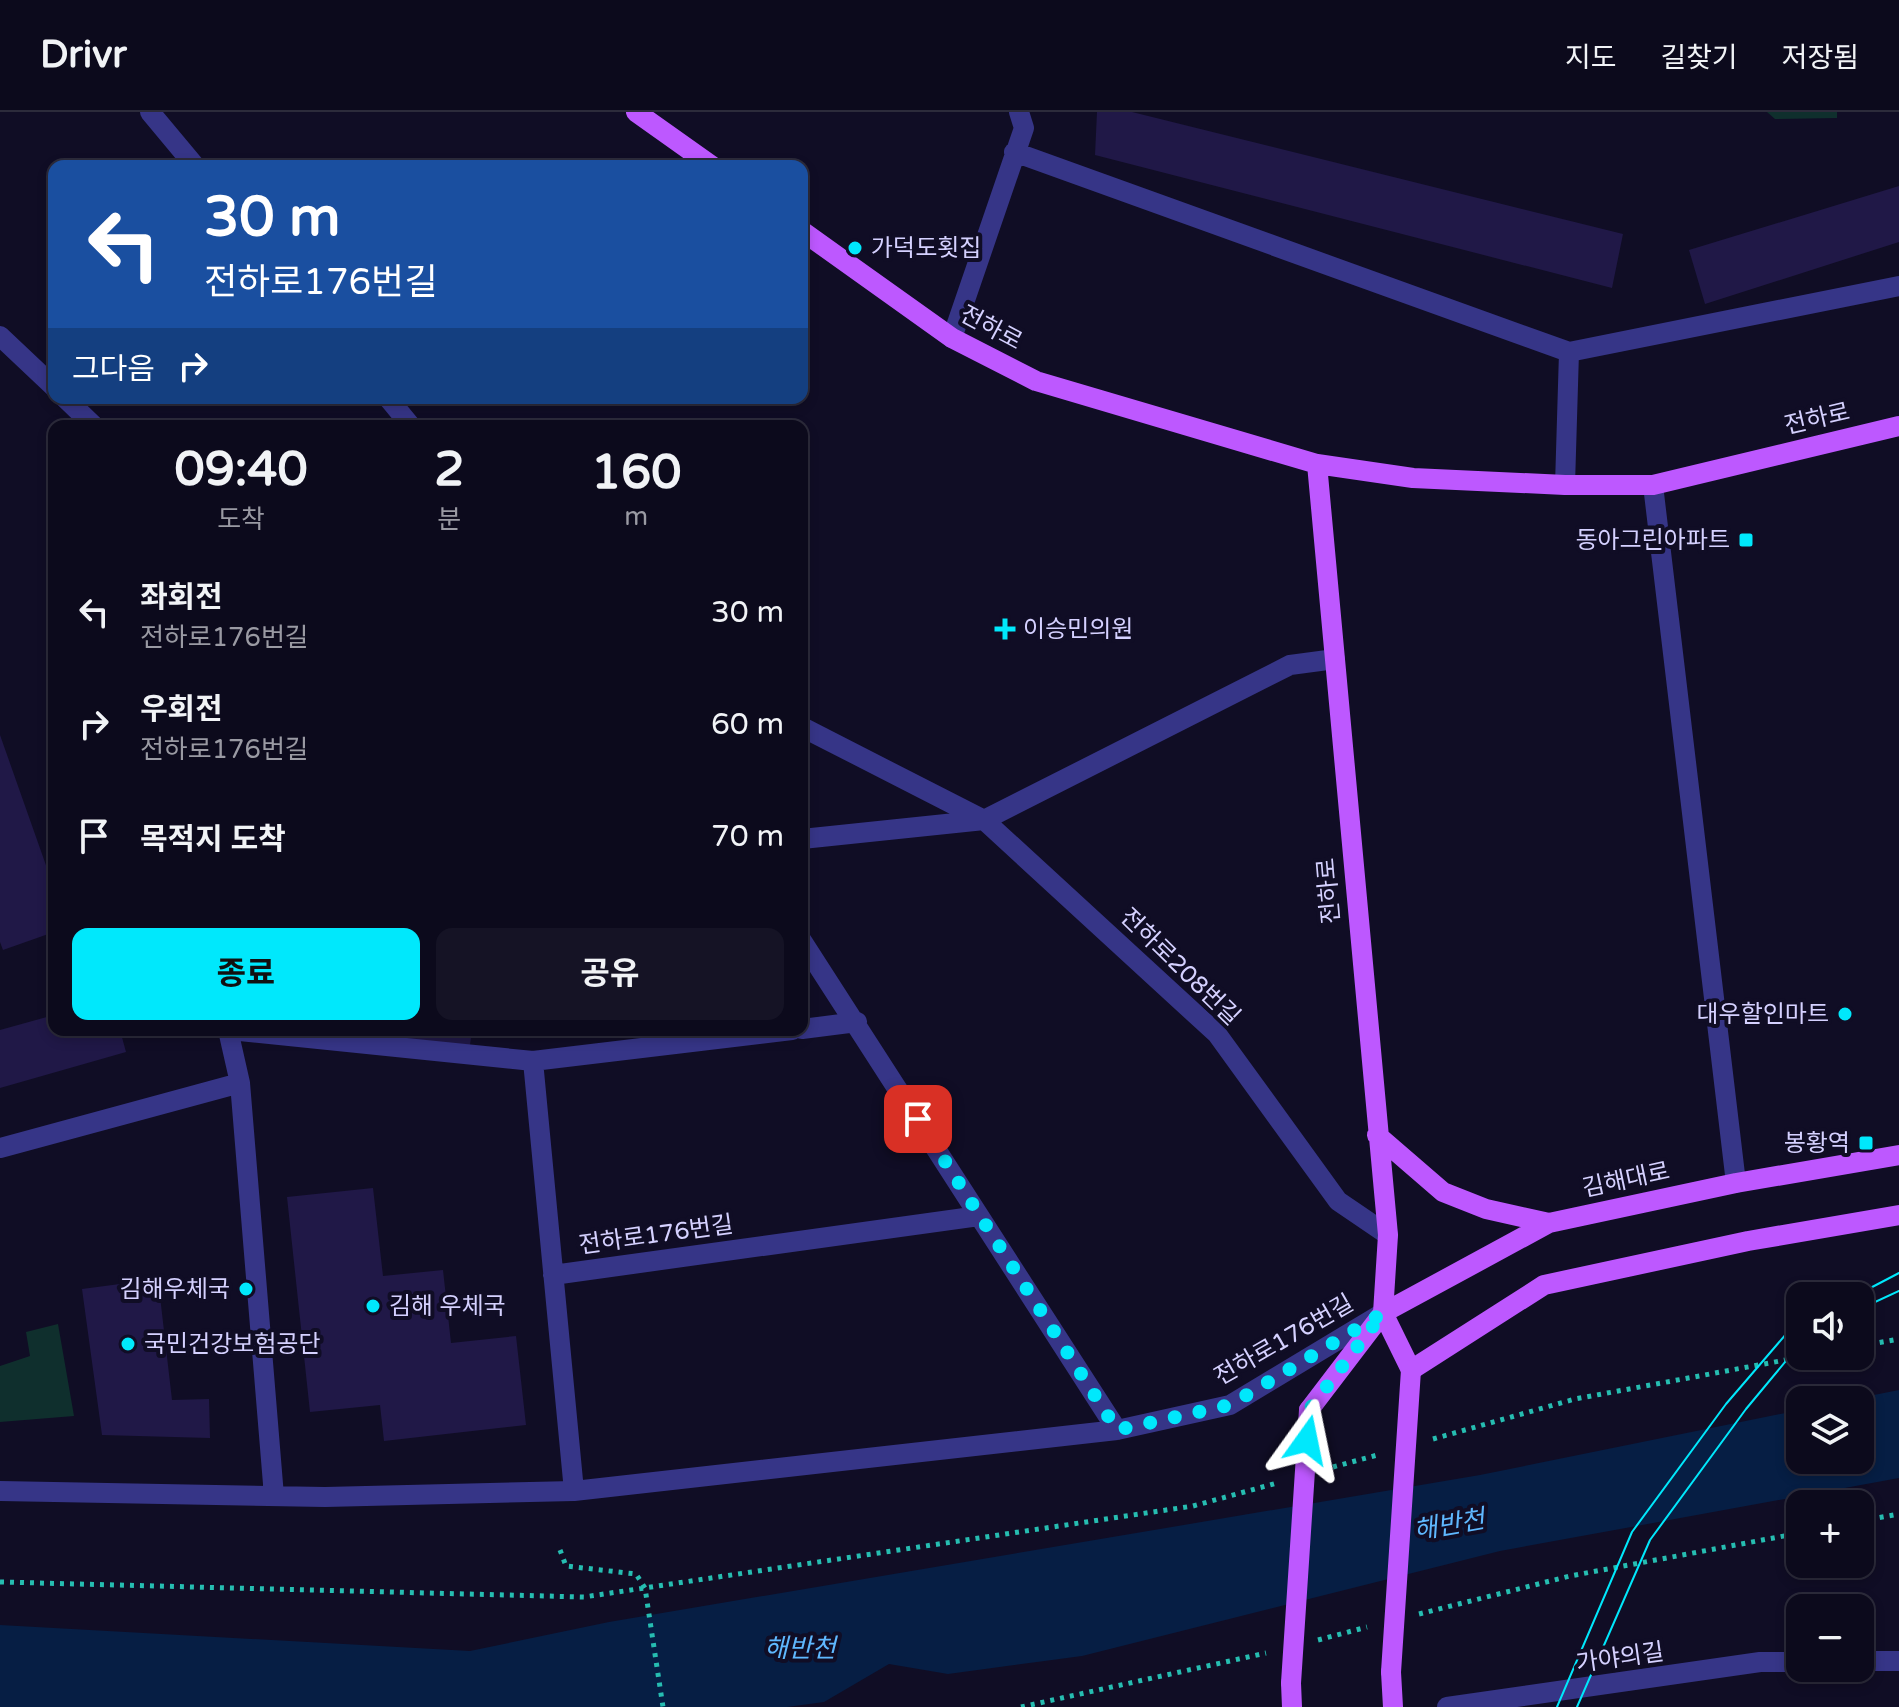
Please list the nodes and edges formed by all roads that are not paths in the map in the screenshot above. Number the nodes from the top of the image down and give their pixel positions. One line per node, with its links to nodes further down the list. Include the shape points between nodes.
1 (150, 112): 5 (street)
2 (636, 112): 6 (main road)
3 (1019, 112): 4 (street, via 1024,128)
4 (1014, 152): 10 (street); 11 (street)
5 (190, 160)
6 (704, 160)
7 (808, 235): 10 (main road, 전하로)
8 (1899, 286): 11 (street)
9 (0, 336): 12 (street)
10 (952, 338): 18 (main road, 전하로, via 1036,381)
11 (1569, 352): 19 (street)
12 (48, 381)
13 (71, 404): 15 (street)
14 (393, 404): 16 (street)
15 (88, 420)
16 (406, 420)
17 (1899, 426): 20 (main road, 전하로)
18 (1317, 464): 19 (main road, 전하로, via 1413,478); 21 (main road, 전하로)
19 (1565, 485): 20 (main road, 전하로)
20 (1653, 485): 36 (street)
21 (1335, 659): 23 (street, via 1290,665); 33 (main road, 전하로)
22 (808, 730): 23 (street, 전하로208번길)
23 (984, 820): 24 (street); 40 (street, 전하로208번길, via 1217,1034 1338,1201)
24 (808, 838)
25 (808, 950): 26 (street)
26 (857, 1022): 27 (street); 38 (street)
27 (808, 1028)
28 (230, 1036): 32 (street)
29 (288, 1036): 31 (street)
30 (742, 1036): 31 (street)
31 (533, 1061): 41 (street)
32 (240, 1083): 34 (street); 47 (street)
33 (1377, 1135): 39 (main road, via 1443,1192 1486,1209); 40 (main road, 전하로)
34 (0, 1148)
35 (1899, 1155): 36 (main road, 김해대로)
36 (1736, 1183): 39 (main road, 김해대로)
37 (1899, 1215): 43 (main road, via 1544,1285)
38 (979, 1216): 41 (street, 전하로176번길); 44 (street)
39 (1549, 1223): 42 (main road, 김해대로)
40 (1388, 1235): 42 (main road, 전하로)
41 (553, 1275): 46 (street, 전하로176번길)
42 (1383, 1313): 43 (main road); 44 (street, 전하로176번길, via 1230,1405); 51 (main road, bridge, via 1309,1410)
43 (1411, 1370): 52 (main road, bridge)
44 (1117, 1430): 46 (street, 전하로176번길)
45 (0, 1491): 47 (street, 전하로176번길)
46 (574, 1491): 47 (street, 전하로176번길)
47 (274, 1496)
48 (1874, 1661): 49 (street)
49 (1899, 1661)
50 (1786, 1662): 53 (street, 가야의길)
51 (1292, 1707)
52 (1393, 1707)
53 (1447, 1707)

